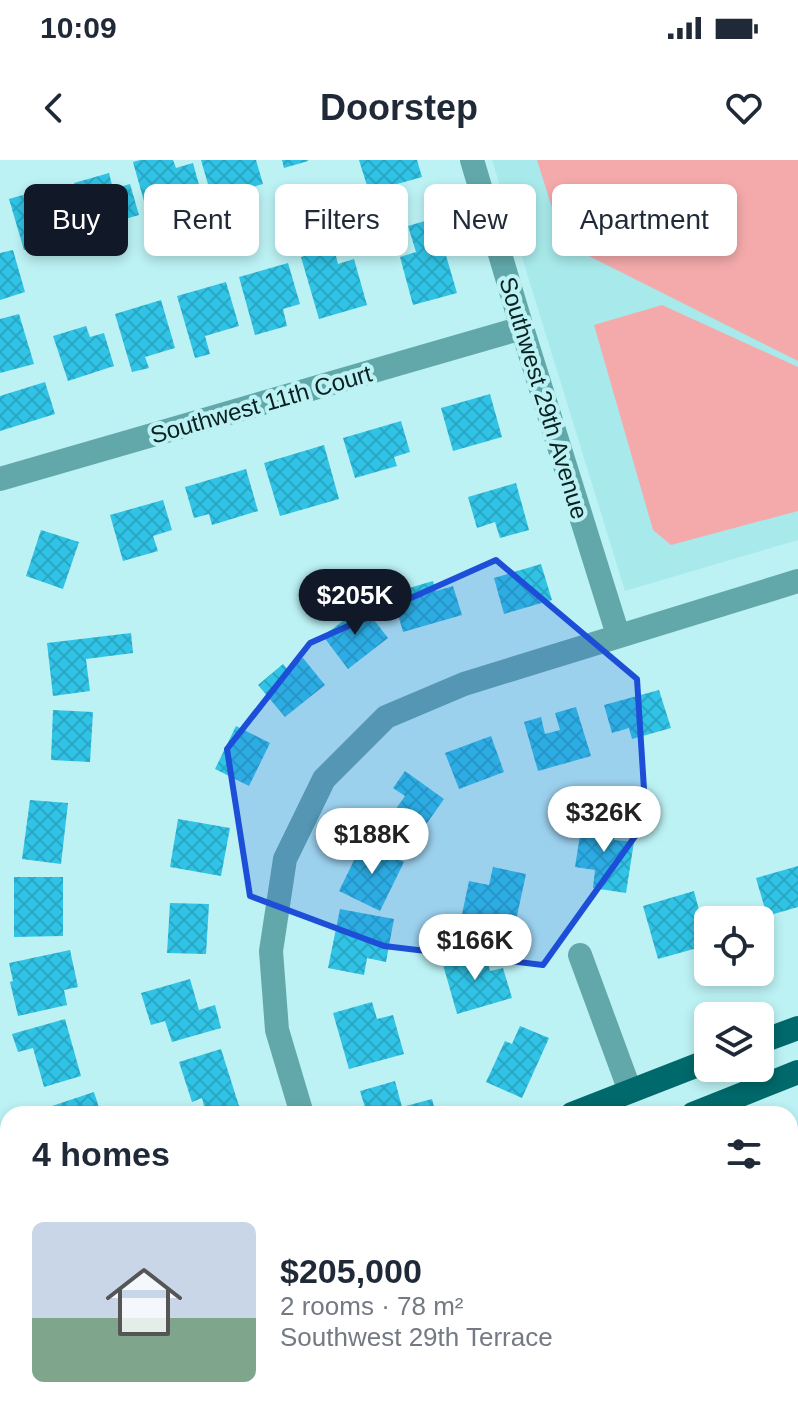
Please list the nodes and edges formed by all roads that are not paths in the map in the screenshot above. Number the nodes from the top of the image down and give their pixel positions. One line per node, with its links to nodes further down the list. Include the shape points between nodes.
1 (472, 160): 2 (street, Southwest 29th Avenue)
2 (522, 328): 3 (street, Southwest 11th Court); 5 (street, Southwest 29th Avenue)
3 (0, 479)
4 (798, 581): 5 (street)
5 (618, 635): 12 (street, via 464,684 386,717 324,779 285,859 271,951 277,1030)
6 (580, 955): 11 (street)
7 (798, 1028): 8 (main road)
8 (774, 1037)
9 (694, 1066): 11 (main road)
10 (798, 1072): 14 (main road)
11 (630, 1091): 13 (main road)
12 (300, 1106)
13 (592, 1106)
14 (713, 1106)

